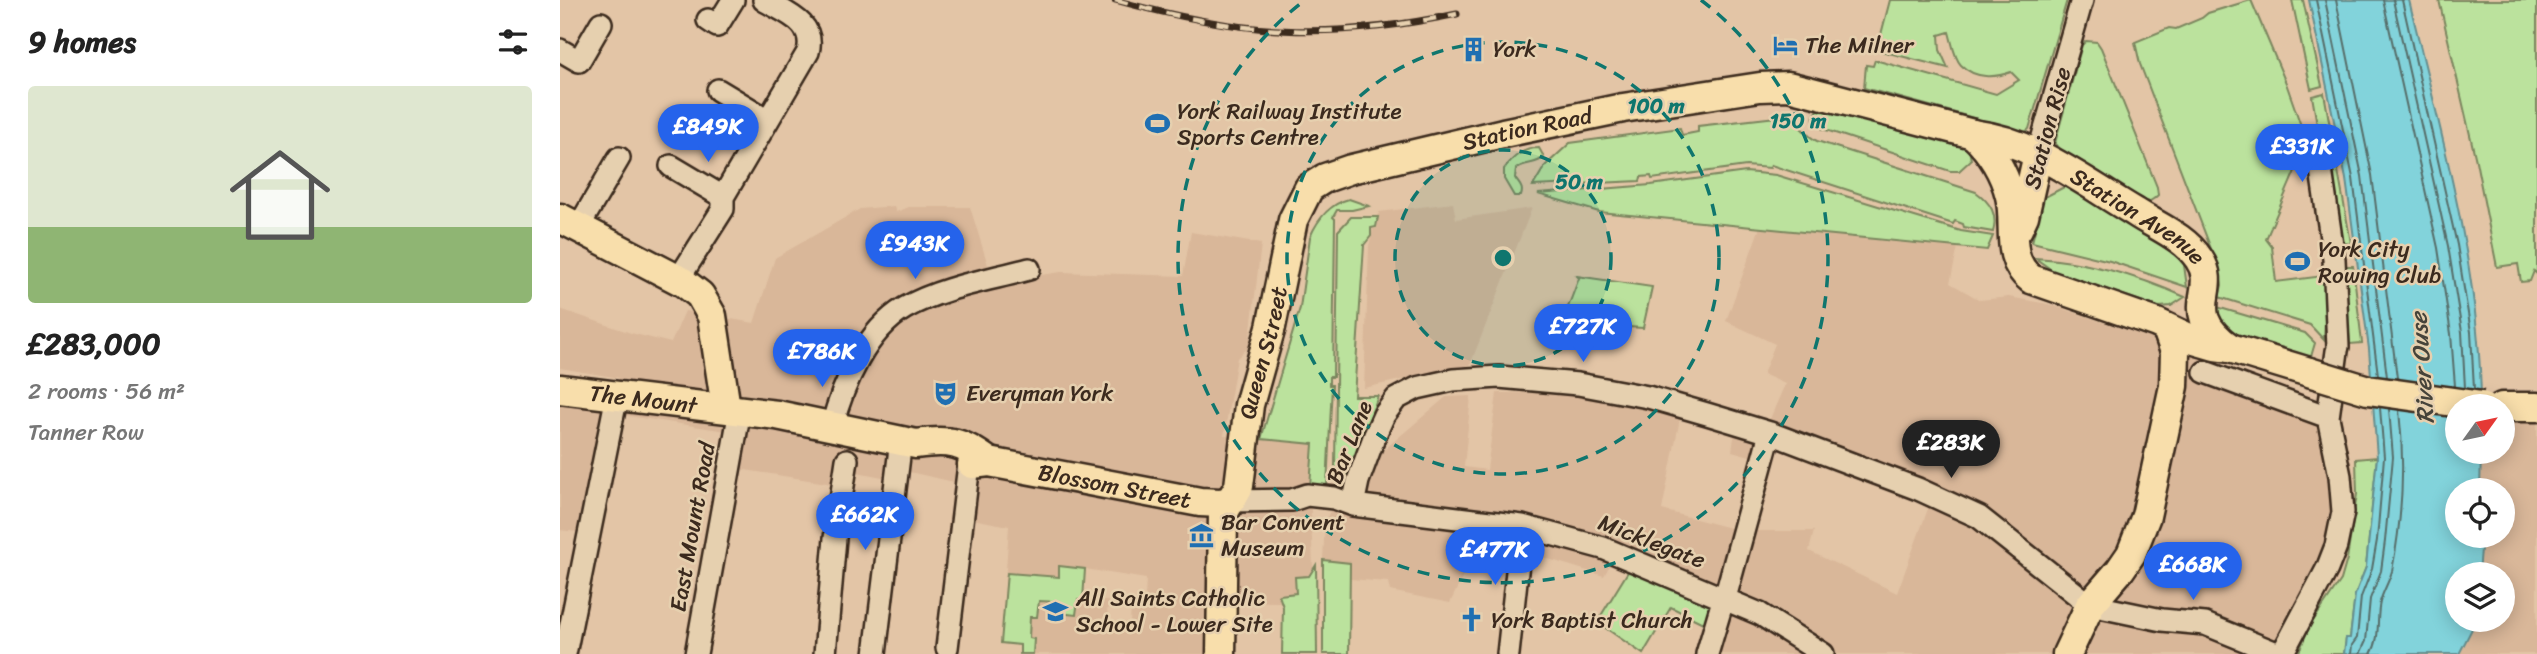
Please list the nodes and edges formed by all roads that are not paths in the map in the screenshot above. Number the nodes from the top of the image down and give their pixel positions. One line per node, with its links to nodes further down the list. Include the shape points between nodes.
1 (733, 0): 4 (street, via 717,26)
2 (764, 0): 8 (street, via 801,23 811,41)
3 (2080, 9): 11 (street, Station Rise)
4 (708, 20)
5 (601, 23): 6 (street, via 579,61)
6 (560, 50)
7 (718, 90): 8 (street)
8 (768, 120): 14 (street)
9 (1973, 134): 11 (main road, Station Road); 15 (main road, Station Road, via 1788,86 1760,87 1623,108 1378,162 1325,178 1309,188); 17 (main road, via 1991,153 2005,181)
10 (2317, 142): 30 (street, via 2334,258 2336,355)
11 (2038, 154): 17 (main road, Station Rise, via 2024,216); 20 (main road, Station Avenue, via 2190,247 2204,268)
12 (620, 158): 16 (street)
13 (671, 166): 14 (street)
14 (723, 197): 19 (street, via 723,209)
15 (1299, 204): 37 (main road, Queen Street, via 1249,405 1239,486)
16 (569, 223): 19 (main road)
17 (2014, 237): 21 (main road, via 2014,256 2033,280)
18 (1029, 269): 31 (street, via 935,295 904,309 856,363)
19 (678, 280): 29 (main road, via 700,295 712,316)
20 (2203, 301): 21 (main road); 21 (main road); 22 (main road, via 2208,329)
21 (2172, 330): 22 (main road); 41 (main road, via 2182,373 2174,386 2146,516 2131,554)
22 (2230, 348): 26 (main road, bridge, via 2368,390)
23 (2205, 372): 30 (street)
24 (560, 389): 25 (main road, The Mount)
25 (617, 396): 29 (main road, The Mount); 43 (street)
26 (2445, 401)
27 (2515, 407): 28 (main road)
28 (2537, 407)
29 (733, 409): 31 (main road, Blossom Street); 44 (street, East Mount Road)
30 (2328, 417): 52 (street, via 2343,512 2328,569)
31 (832, 426): 33 (main road, Blossom Street)
32 (1770, 433): 38 (street, Bar Lane, via 1648,397 1578,384 1525,378 1453,380 1417,388 1395,399 1375,435); 40 (street); 41 (street, via 1968,511)
33 (909, 442): 35 (main road, Blossom Street, via 934,458); 46 (street)
34 (847, 460): 45 (street)
35 (979, 463): 37 (main road, Blossom Street, via 1200,502); 42 (street)
36 (1325, 497): 37 (street, Blossom Street); 38 (street, Micklegate)
37 (1231, 501): 47 (main road, Queen Street, via 1223,519)
38 (1349, 504): 39 (street, Micklegate)
39 (1522, 526): 40 (street, Micklegate, via 1603,548); 48 (street)
40 (1725, 598): 49 (street); 50 (street, Micklegate)
41 (2090, 605): 51 (main road); 52 (street, via 2205,624)
42 (947, 648)
43 (565, 654)
44 (696, 654)
45 (825, 654)
46 (875, 654)
47 (1221, 654)
48 (1508, 654)
49 (1707, 654)
50 (1823, 654)
51 (2067, 654)
52 (2281, 654)

